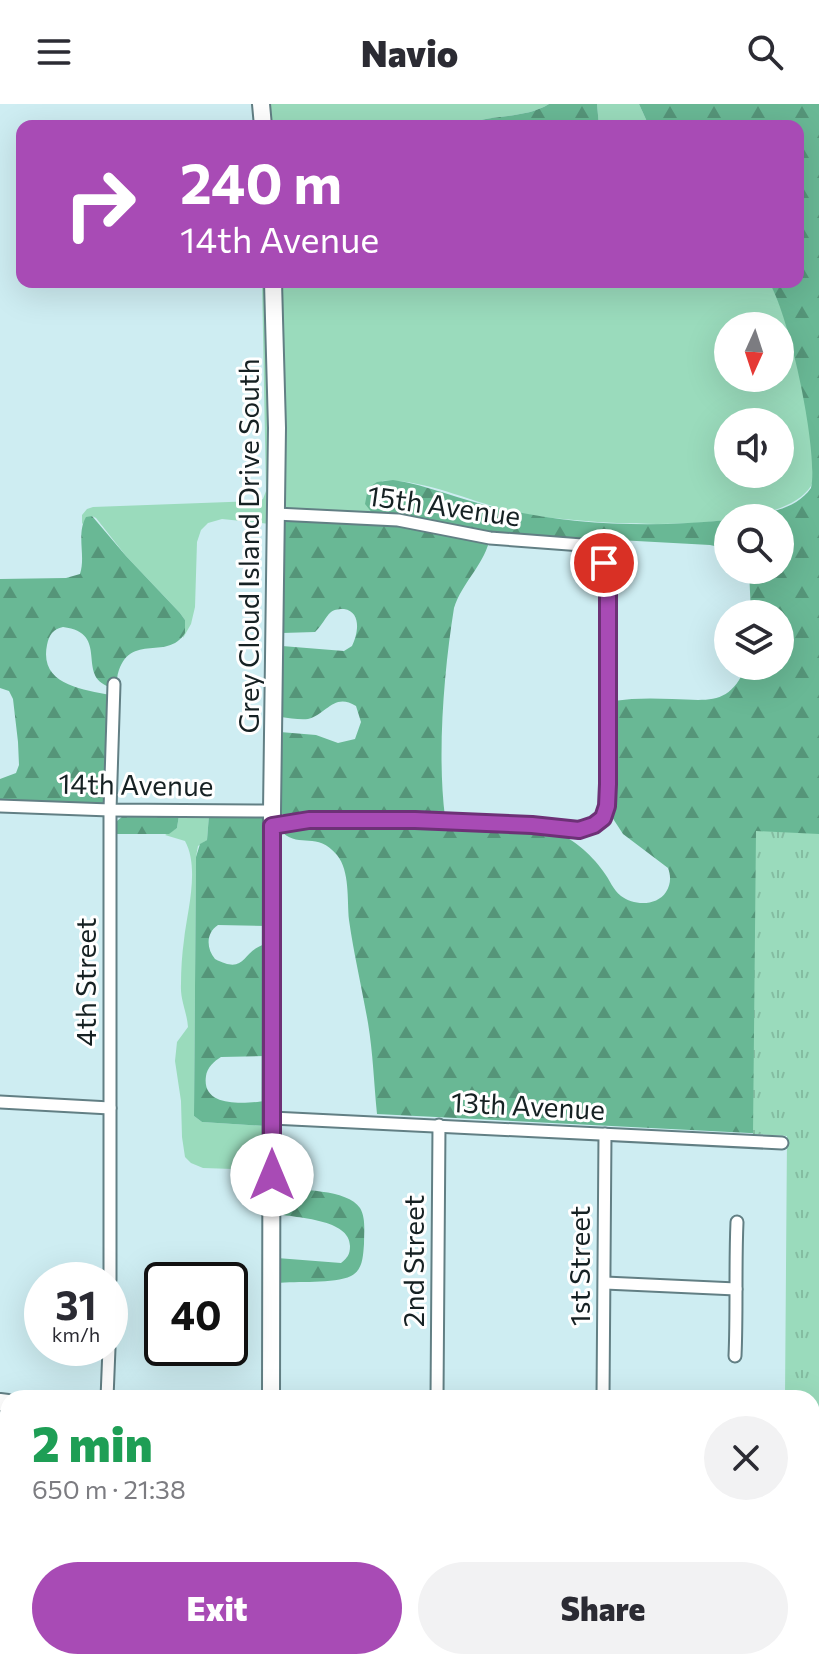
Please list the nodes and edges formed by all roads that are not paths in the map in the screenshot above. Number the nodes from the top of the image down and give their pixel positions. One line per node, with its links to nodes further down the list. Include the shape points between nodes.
1 (273, 288): 2 (street, Grey Cloud Island Drive South)
2 (276, 514): 6 (street, Grey Cloud Island Drive South); 7 (street, 15th Avenue, via 398,520 490,538 582,545 601,556 608,584 608,784 606,812)
3 (114, 684): 5 (street, 4th Street)
4 (0, 806): 5 (street, 14th Avenue)
5 (110, 810): 6 (street, 14th Avenue); 9 (street, 4th Street)
6 (272, 818): 7 (street, 14th Avenue, via 575,830); 10 (street, Grey Cloud Island Drive South)
7 (597, 823)
8 (0, 1102): 9 (street)
9 (110, 1108): 15 (street, 4th Street)
10 (272, 1118): 11 (street, 13th Avenue); 21 (street, Grey Cloud Island Drive South)
11 (439, 1125): 12 (street, 13th Avenue); 22 (street, 2nd Street)
12 (605, 1134): 13 (street, 13th Avenue); 16 (street, 1st Street)
13 (782, 1143)
14 (737, 1222): 17 (street)
15 (110, 1262)
16 (605, 1283): 17 (street); 23 (street, 1st Street)
17 (736, 1289): 18 (street)
18 (735, 1356)
19 (108, 1366): 20 (street)
20 (107, 1390)
21 (271, 1390)
22 (437, 1390)
23 (603, 1390)

